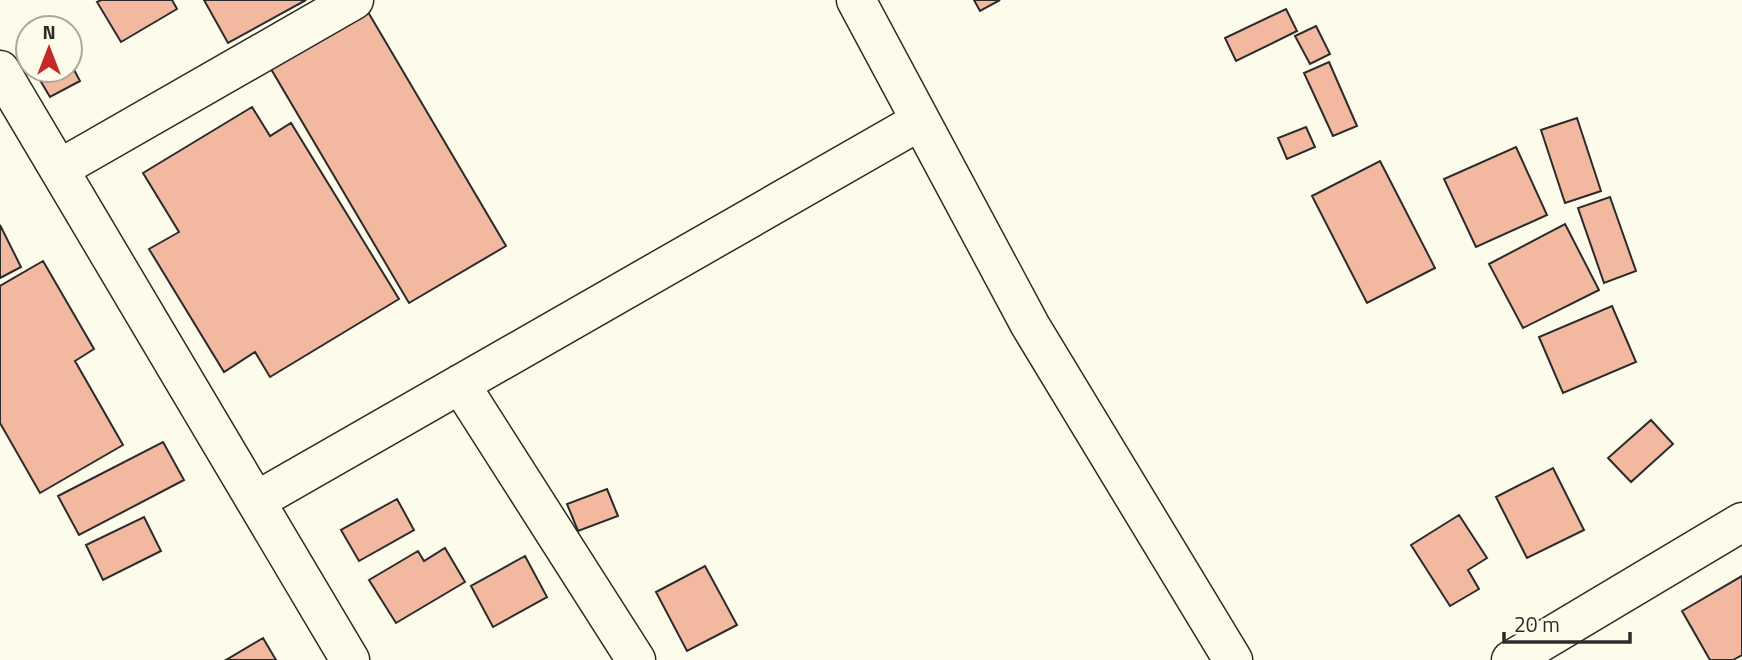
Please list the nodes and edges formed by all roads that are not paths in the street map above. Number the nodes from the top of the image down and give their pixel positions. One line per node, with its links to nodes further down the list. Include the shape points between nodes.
1 (354, 0): 5 (street)
2 (856, 0): 4 (street)
3 (0, 70): 5 (street)
4 (920, 121): 6 (street); 11 (street, via 1030,326)
5 (59, 169): 7 (street)
6 (460, 384): 7 (street); 10 (street)
7 (256, 501): 9 (street)
8 (1742, 522): 12 (street)
9 (350, 660)
10 (636, 660)
11 (1233, 660)
12 (1511, 660)

